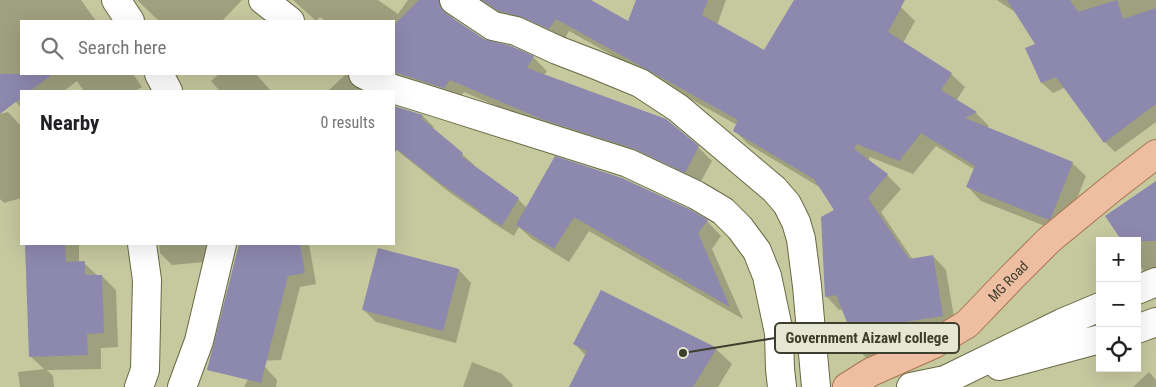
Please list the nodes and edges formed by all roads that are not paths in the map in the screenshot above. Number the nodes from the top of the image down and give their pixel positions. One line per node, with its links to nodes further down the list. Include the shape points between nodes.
1 (116, 0): 4 (street)
2 (263, 0): 5 (street)
3 (454, 0): 22 (street, via 493,26 516,31 640,83 678,108 774,189 787,204 801,239)
4 (129, 20)
5 (289, 20)
6 (160, 75): 8 (street)
7 (365, 75): 21 (street, via 393,89 628,163 723,210 757,252 767,276 779,333)
8 (167, 90)
9 (1156, 154): 23 (main road, MG Road, via 1049,240 967,324)
10 (142, 245): 19 (street, via 148,280 145,370)
11 (222, 245): 20 (street, via 199,341)
12 (1156, 282): 13 (street)
13 (1141, 288)
14 (1096, 309): 18 (street)
15 (1156, 322): 16 (street)
16 (1141, 328)
17 (1096, 340): 18 (street)
18 (944, 380): 24 (street)
19 (139, 387)
20 (182, 387)
21 (782, 387)
22 (816, 387)
23 (847, 387)
24 (911, 387)

